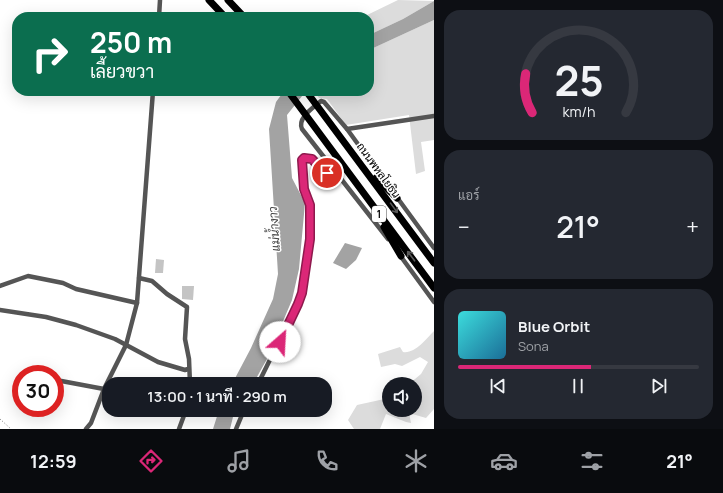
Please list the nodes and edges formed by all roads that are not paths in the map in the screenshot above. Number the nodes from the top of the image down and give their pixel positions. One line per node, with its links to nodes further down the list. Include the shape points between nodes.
1 (160, 0): 4 (street)
2 (209, 0): 5 (highway)
3 (228, 0): 6 (highway)
4 (159, 12)
5 (220, 12)
6 (239, 12)
7 (153, 96): 19 (street)
8 (292, 96): 15 (highway, 1)
9 (310, 96): 12 (highway, ถนนพหลโยธิน / 1)
10 (434, 116): 11 (street)
11 (347, 129): 13 (street, via 321,101 300,121 302,129); 14 (street)
12 (361, 164): 14 (highway); 18 (highway, ถนนพหลโยธิน / 1, one-way to 18)
13 (335, 170): 17 (street); 29 (street, via 325,172 312,159 302,160 304,189 310,205 310,239 303,288 298,304)
14 (397, 198): 16 (street)
15 (368, 199): 17 (highway); 21 (highway, 1, one-way to 15)
16 (434, 248)
17 (401, 256): 22 (street)
18 (434, 262)
19 (139, 278): 23 (street); 26 (street, via 152,281 187,308 185,339)
20 (1, 284): 23 (street, via 28,276)
21 (434, 288)
22 (434, 302)
23 (137, 304): 25 (street)
24 (0, 310): 25 (street, via 76,325)
25 (126, 345): 26 (street, via 158,362); 27 (street)
26 (188, 369): 28 (street)
27 (110, 377)
28 (189, 377)
29 (262, 377)
30 (64, 382): 31 (street)
31 (102, 389)
32 (102, 394): 35 (street, via 91,423)
33 (183, 417): 36 (street)
34 (241, 417): 37 (street)
35 (86, 429)
36 (179, 429)
37 (236, 429)

